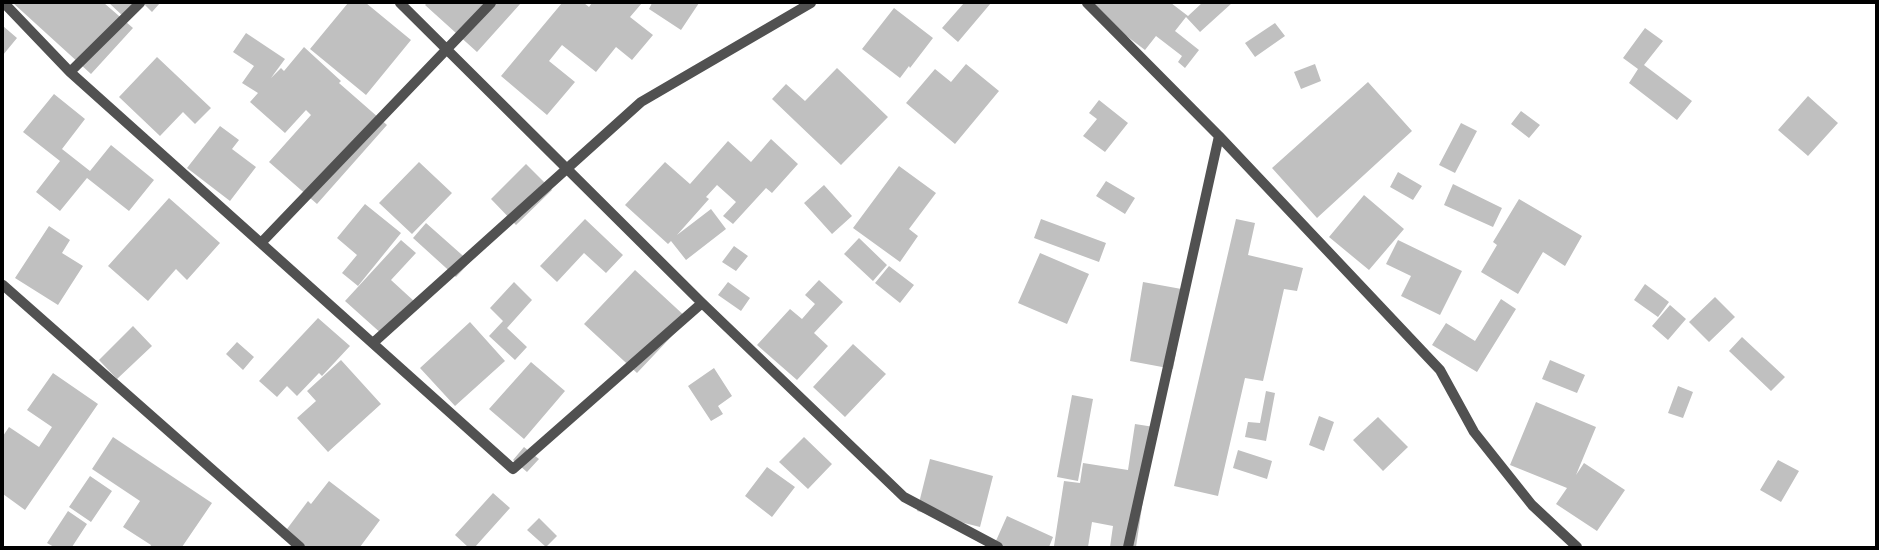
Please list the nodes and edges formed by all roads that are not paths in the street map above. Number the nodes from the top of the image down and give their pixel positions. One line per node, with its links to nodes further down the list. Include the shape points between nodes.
1 (4, 3): 8 (street)
2 (140, 3): 8 (street)
3 (400, 3): 7 (street)
4 (492, 3): 7 (street)
5 (811, 3): 10 (street, via 641,102)
6 (1087, 3): 9 (street)
7 (447, 48): 10 (street); 11 (street)
8 (70, 72): 11 (street)
9 (1219, 136): 17 (street); 18 (street, via 1440,370 1474,432 1532,505)
10 (568, 168): 13 (street); 14 (street)
11 (261, 243): 14 (street)
12 (3, 285): 15 (street)
13 (702, 303): 14 (street, via 513,469); 16 (street, via 904,497)
14 (373, 343)
15 (300, 547)
16 (998, 547)
17 (1128, 547)
18 (1577, 547)

